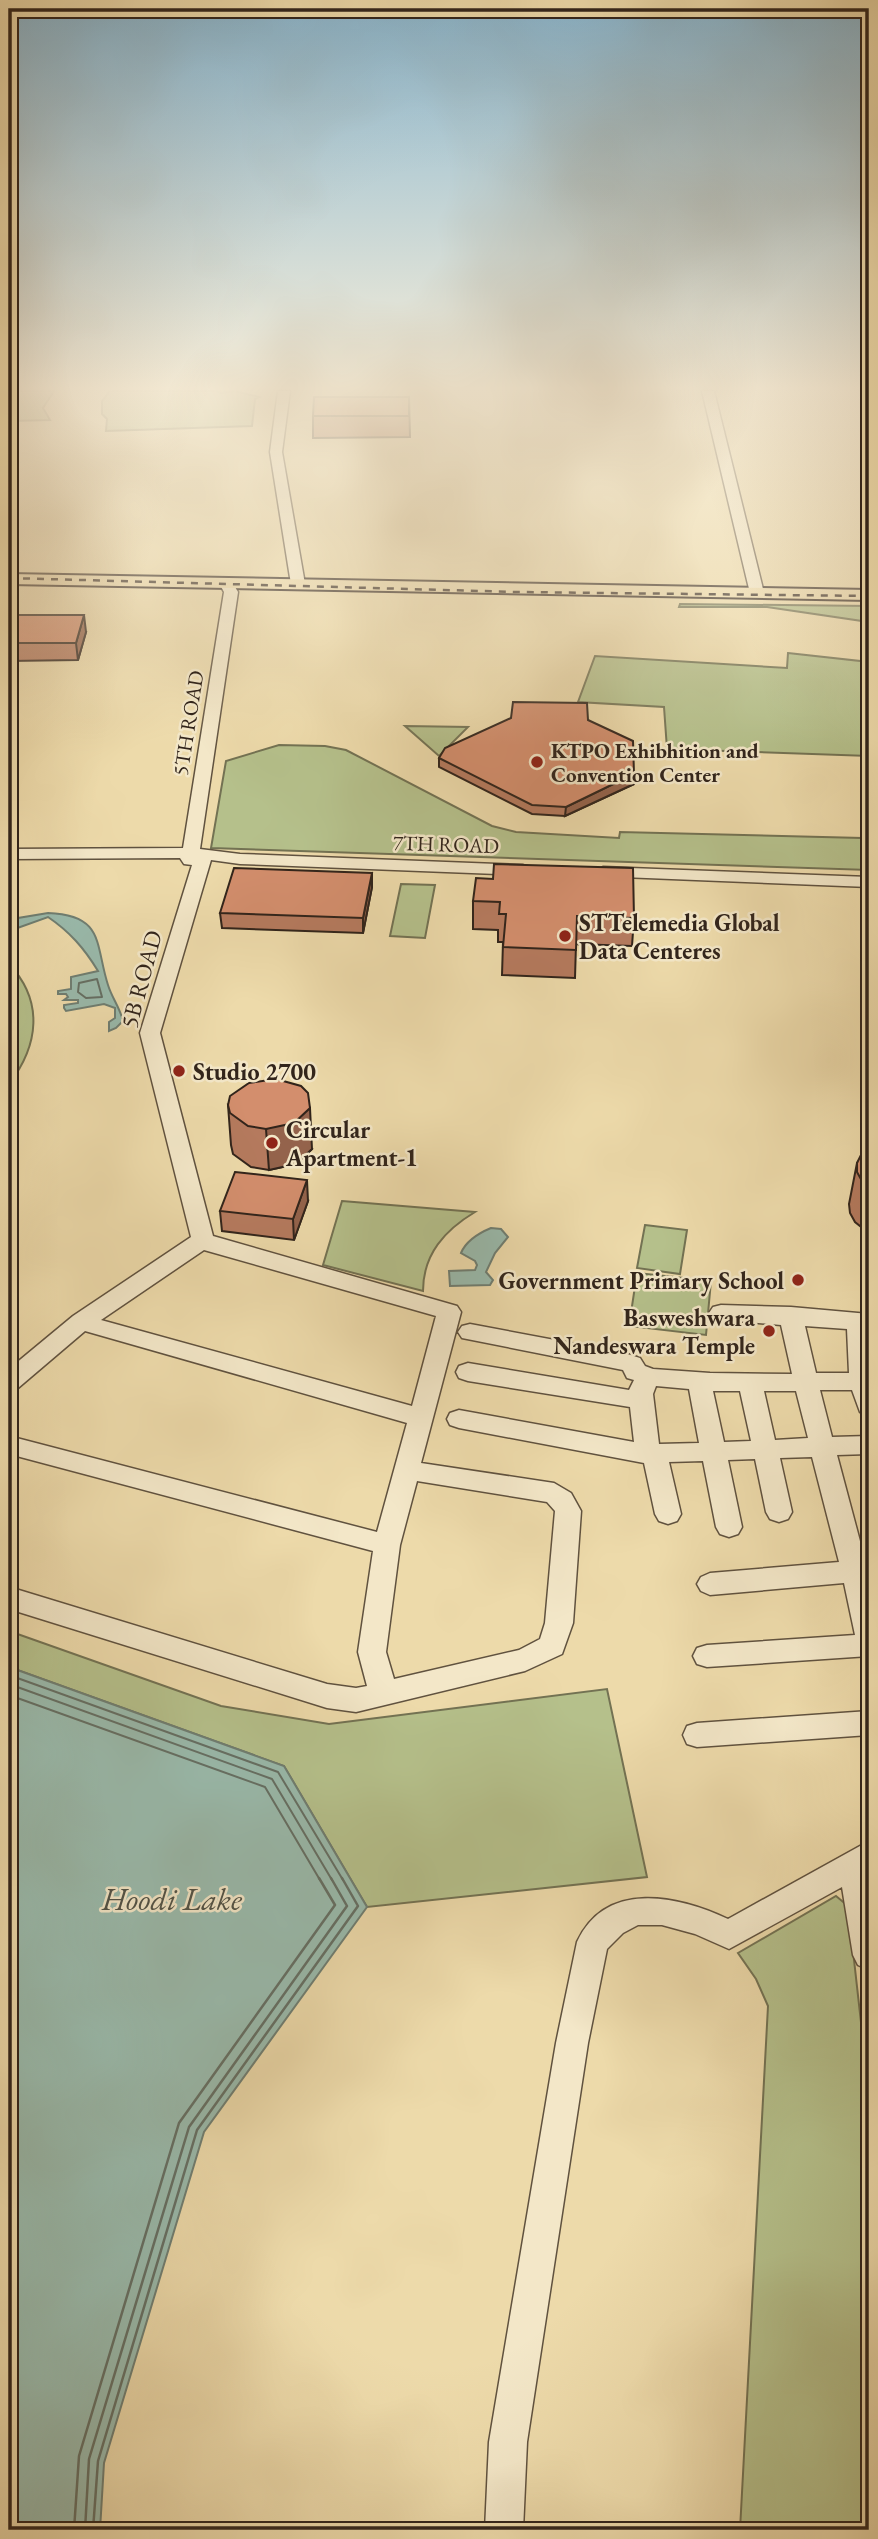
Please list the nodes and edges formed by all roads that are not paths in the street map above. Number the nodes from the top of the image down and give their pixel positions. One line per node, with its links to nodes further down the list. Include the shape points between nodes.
1 (285, 509): 4 (street)
2 (737, 509): 7 (street)
3 (9, 579): 6 (main road)
4 (298, 584): 6 (main road); 8 (main road)
5 (9, 588): 6 (main road)
6 (225, 588): 8 (main road); 11 (street, 5TH ROAD)
7 (757, 593): 8 (main road); 9 (main road)
8 (629, 595): 9 (main road)
9 (869, 597)
10 (9, 855): 11 (street, 7TH ROAD)
11 (191, 857): 12 (street, 7TH ROAD); 13 (street, 7TH ROAD); 16 (street, 5B ROAD, via 150,1033)
12 (9, 861)
13 (547, 870)
14 (588, 872): 15 (street)
15 (869, 882)
16 (203, 1240): 20 (street); 30 (street, via 449,1312)
17 (721, 1313): 18 (street)
18 (791, 1315): 19 (street); 25 (street)
19 (864, 1321): 26 (street)
20 (81, 1322): 27 (street); 30 (street)
21 (470, 1332): 28 (street, via 624,1361 632,1364)
22 (468, 1372): 28 (street, via 633,1399)
23 (699, 1381): 24 (street); 28 (street); 36 (street)
24 (750, 1381): 25 (street); 34 (street)
25 (804, 1381): 26 (street); 33 (street)
26 (866, 1381): 29 (street)
27 (9, 1382)
28 (643, 1385): 37 (street)
29 (869, 1406)
30 (421, 1418): 38 (street)
31 (459, 1419): 37 (street)
32 (869, 1445): 33 (street)
33 (821, 1447): 34 (street); 43 (street)
34 (764, 1449): 36 (street); 39 (street)
35 (11, 1450): 42 (street)
36 (712, 1453): 37 (street); 41 (street)
37 (651, 1454): 40 (street)
38 (407, 1470): 42 (street); 49 (street, via 554,1493 562,1500 568,1511 559,1623 552,1646 526,1660)
39 (779, 1512)
40 (668, 1514)
41 (729, 1527)
42 (387, 1545): 49 (street, via 373,1652)
43 (863, 1571): 44 (street); 46 (street)
44 (710, 1584)
45 (9, 1598): 49 (street, via 327,1696 356,1700)
46 (869, 1638)
47 (869, 1645): 48 (street)
48 (708, 1656)
49 (383, 1692)
50 (869, 1723): 51 (street)
51 (697, 1734)
52 (862, 1859): 53 (street); 54 (street, via 729,1936 662,1911 635,1911 612,1923 593,1942 572,2043 509,2442)
53 (869, 1955)
54 (504, 2530)

